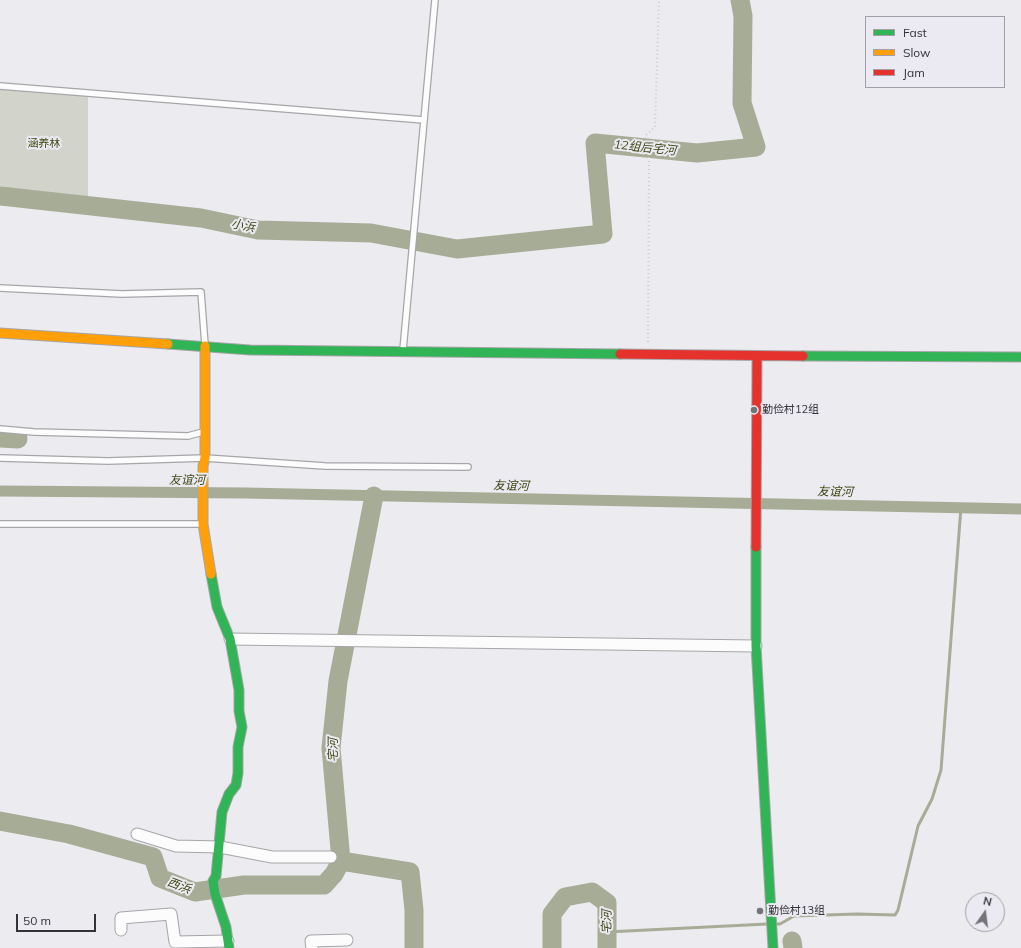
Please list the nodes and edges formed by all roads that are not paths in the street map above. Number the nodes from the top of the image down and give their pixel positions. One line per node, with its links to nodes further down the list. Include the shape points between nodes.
1 (435, 0): 3 (lane)
2 (0, 86): 3 (lane)
3 (424, 120): 7 (lane)
4 (0, 288): 6 (lane, via 122,294 201,292)
5 (0, 333): 6 (street)
6 (205, 346): 7 (street, via 250,350); 11 (street)
7 (403, 352): 8 (street)
8 (757, 356): 9 (street); 18 (street)
9 (1021, 357)
10 (0, 429): 11 (lane, via 180,436)
11 (205, 432): 13 (street)
12 (0, 458): 13 (lane)
13 (204, 462): 14 (lane); 16 (street)
14 (468, 467)
15 (0, 524): 16 (lane)
16 (203, 524): 17 (street, via 217,607)
17 (230, 639): 18 (street); 20 (street, via 239,690 242,727 236,785 229,794 222,812)
18 (756, 646): 26 (street)
19 (137, 834): 20 (street, via 176,846)
20 (220, 847): 21 (street, via 272,856); 24 (street, via 213,891 223,916)
21 (331, 857)
22 (120, 930): 24 (street, via 121,918 171,914 175,942)
23 (347, 940): 25 (street, via 311,941)
24 (228, 945)
25 (312, 948)
26 (772, 948)

